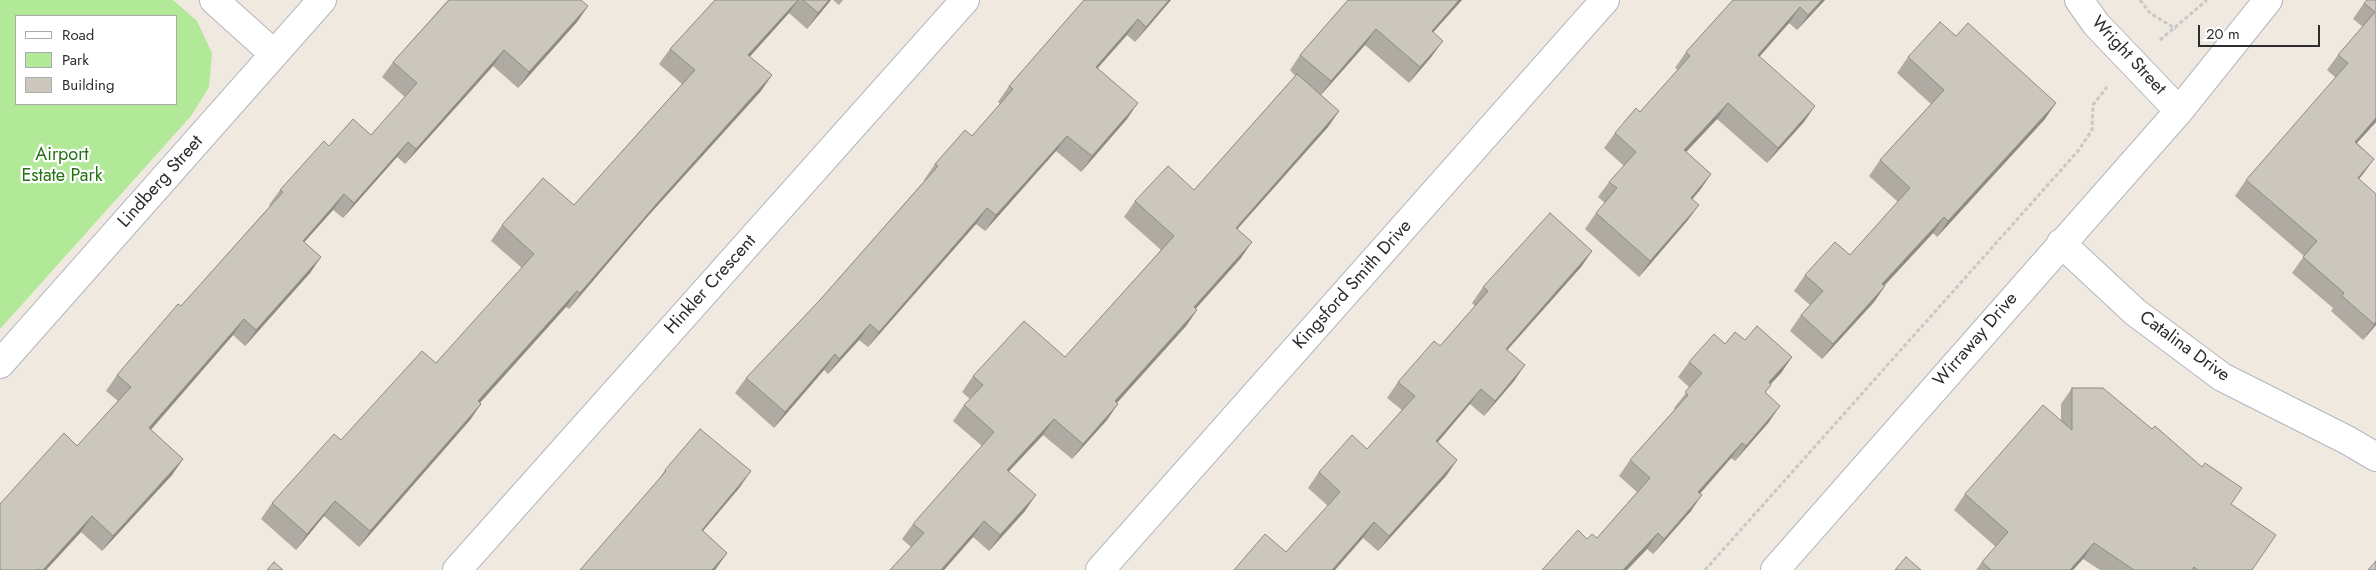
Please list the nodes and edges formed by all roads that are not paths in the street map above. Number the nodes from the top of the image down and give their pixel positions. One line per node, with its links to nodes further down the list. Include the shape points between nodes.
1 (214, 0): 7 (street)
2 (322, 0): 7 (street, Lindberg Street)
3 (965, 0): 12 (street, Hinkler Crescent)
4 (1605, 0): 13 (street, Kingsford Smith Drive)
5 (2079, 0): 8 (street, Wright Street, via 2096,24)
6 (2268, 0): 8 (street, Wirraway Drive)
7 (274, 54): 10 (street, Lindberg Street)
8 (2179, 111): 9 (street, Wirraway Drive)
9 (2061, 242): 11 (street, Catalina Drive, via 2136,312 2222,377); 14 (street, Wirraway Drive)
10 (0, 364)
11 (2376, 457)
12 (457, 570)
13 (1100, 570)
14 (1775, 570)

